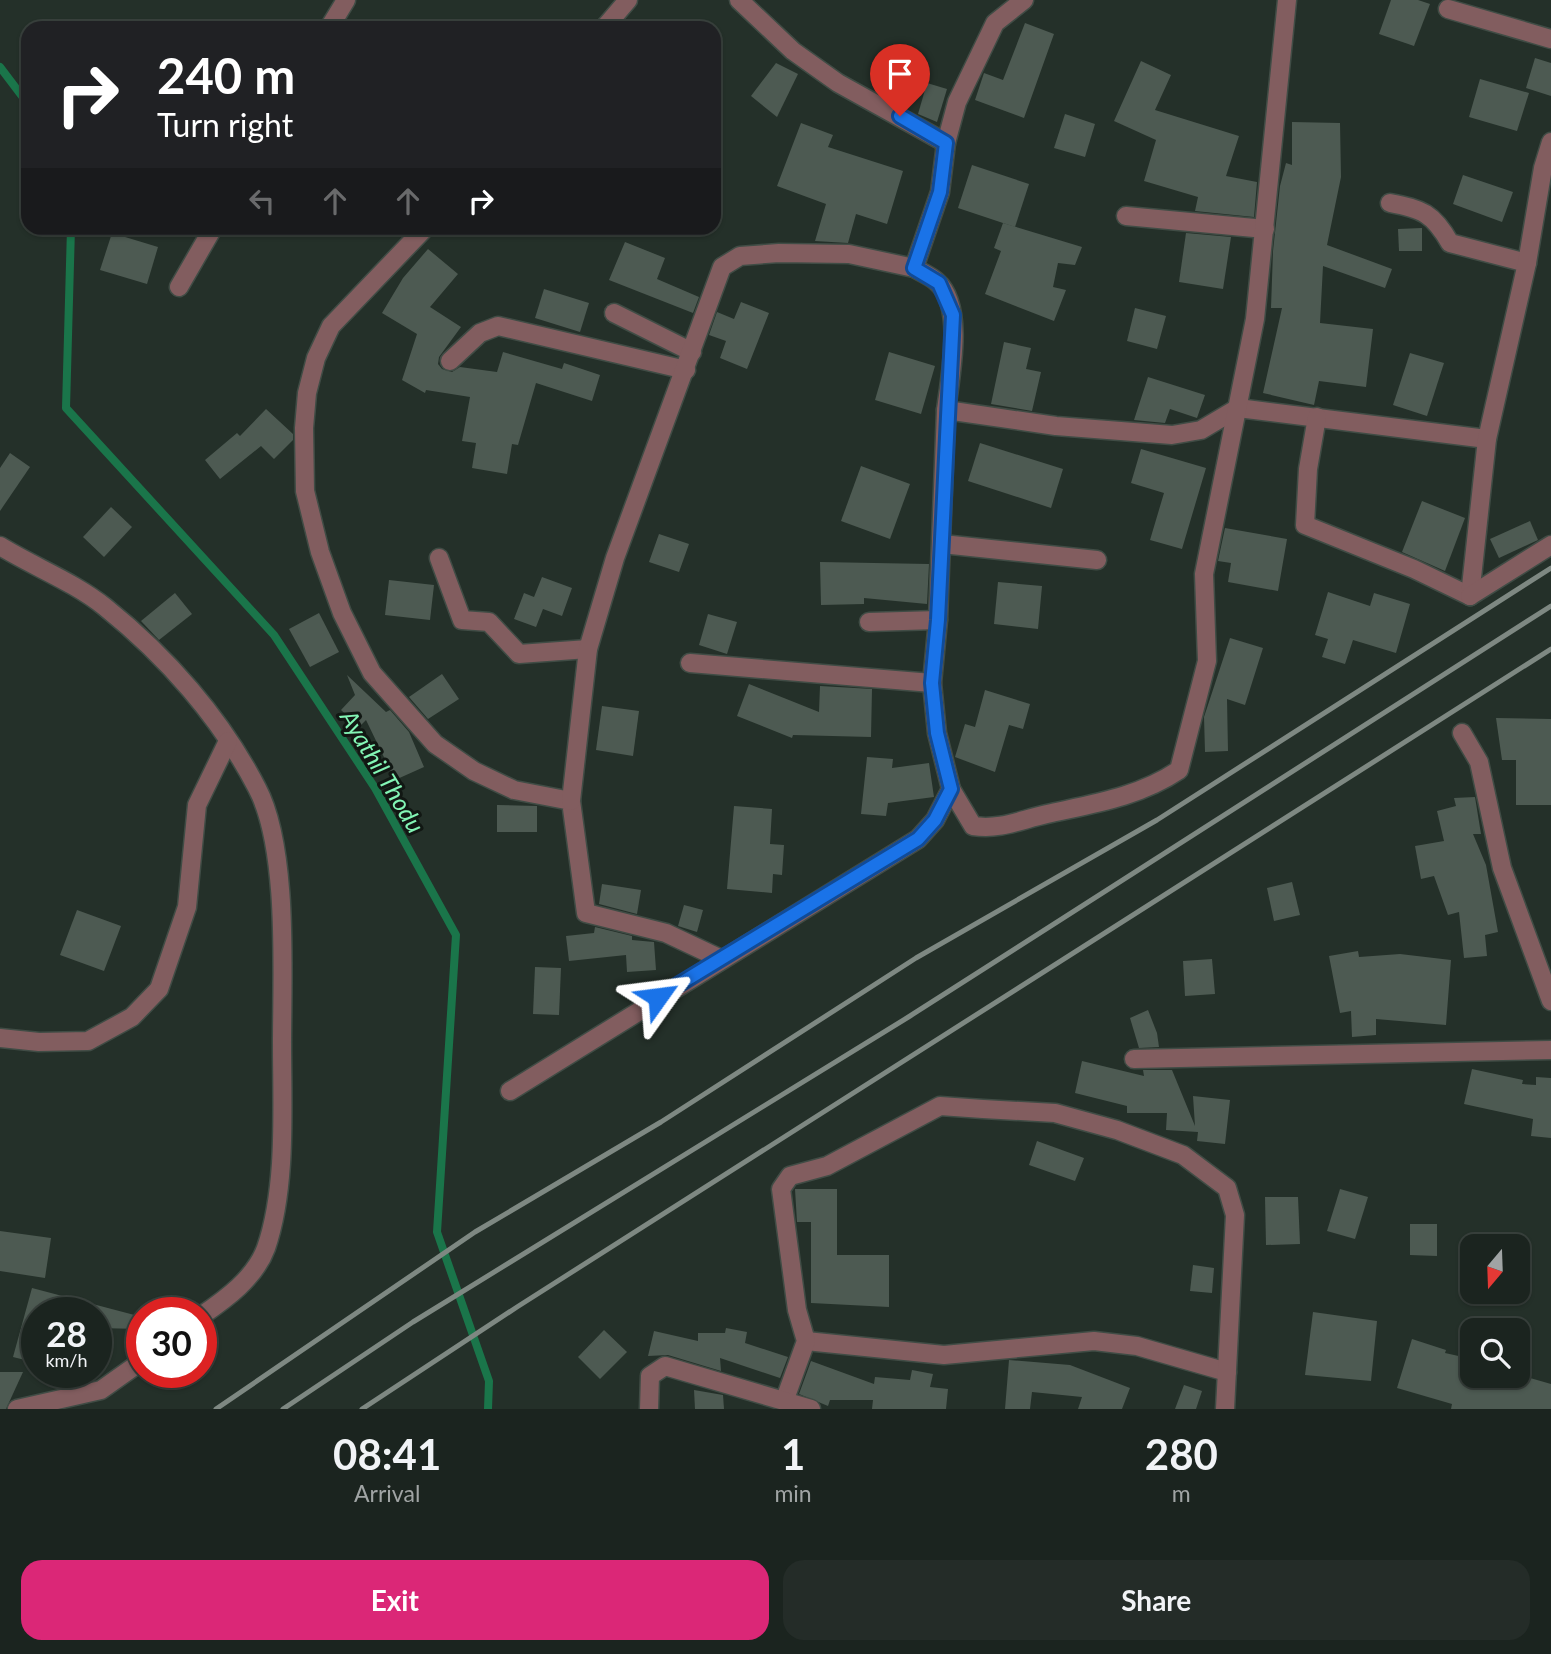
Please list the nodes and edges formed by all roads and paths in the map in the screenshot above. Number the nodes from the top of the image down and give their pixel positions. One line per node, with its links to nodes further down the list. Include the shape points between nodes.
1 (346, 0): 7 (street)
2 (628, 0): 8 (street)
3 (739, 0): 11 (street, via 793,51 838,83)
4 (1024, 0): 11 (street, via 995,23 957,102)
5 (1287, 0): 14 (street)
6 (1448, 9): 9 (street)
7 (333, 21)
8 (610, 21)
9 (1551, 39)
10 (1551, 142): 17 (street)
11 (946, 143): 18 (street, via 940,192)
12 (1390, 203): 17 (street, via 1418,208 1438,221 1450,243)
13 (1126, 216): 14 (street)
14 (1265, 229): 24 (street, via 1255,319)
15 (209, 235): 19 (street)
16 (418, 235): 42 (street, via 331,326 316,358 304,428 305,491 320,552 342,613 372,673 435,744 474,771 514,790)
17 (1527, 263): 27 (street)
18 (914, 268): 21 (street, via 849,254 740,256 722,267); 25 (street, via 939,283 953,315)
19 (178, 286)
20 (614, 313): 21 (street)
21 (692, 352): 23 (street)
22 (450, 361): 23 (street, via 480,333 498,326)
23 (686, 370): 36 (street, via 615,558)
24 (1238, 408): 25 (street, via 1201,430 1172,435 1056,426); 26 (street); 41 (street, via 1204,574 1207,661 1179,770 1161,782 1091,806 990,828 973,826)
25 (946, 410): 28 (street)
26 (1317, 416): 27 (street); 33 (street, via 1308,469 1306,525)
27 (1487, 439): 33 (street)
28 (942, 544): 32 (street); 34 (street)
29 (1551, 545): 33 (street)
30 (0, 547): 40 (street, via 104,606 182,678)
31 (439, 558): 36 (street, via 462,620 489,622 519,654)
32 (1097, 560)
33 (1470, 596)
34 (938, 620): 35 (street); 38 (street)
35 (869, 622)
36 (588, 649): 42 (street)
37 (690, 663): 38 (street)
38 (932, 683): 41 (street, via 937,733)
39 (1462, 733): 44 (street, via 1479,762 1502,868)
40 (228, 741): 45 (street, via 197,805 187,907 159,989 132,1017 88,1041); 49 (street, via 258,789 272,831 282,936 282,1132 265,1250 246,1280)
41 (951, 789): 43 (street, via 935,820 918,839)
42 (571, 801): 43 (street, via 586,913 666,933)
43 (721, 959): 48 (street)
44 (1551, 1001)
45 (0, 1038)
46 (1551, 1050): 47 (street)
47 (1134, 1059)
48 (510, 1091)
49 (217, 1303)
50 (806, 1341): 51 (street, via 944,1355 1094,1341 1137,1346); 51 (street, via 797,1310 782,1201 781,1189 790,1176 827,1166 940,1107 1055,1113 1184,1155 1227,1188 1236,1215); 53 (street)
51 (1227, 1372): 57 (street)
52 (126, 1373): 54 (street, via 102,1390)
53 (785, 1399): 55 (street, via 665,1366 650,1376); 56 (street)
54 (17, 1409)
55 (649, 1409)
56 (811, 1409)
57 (1225, 1409)

